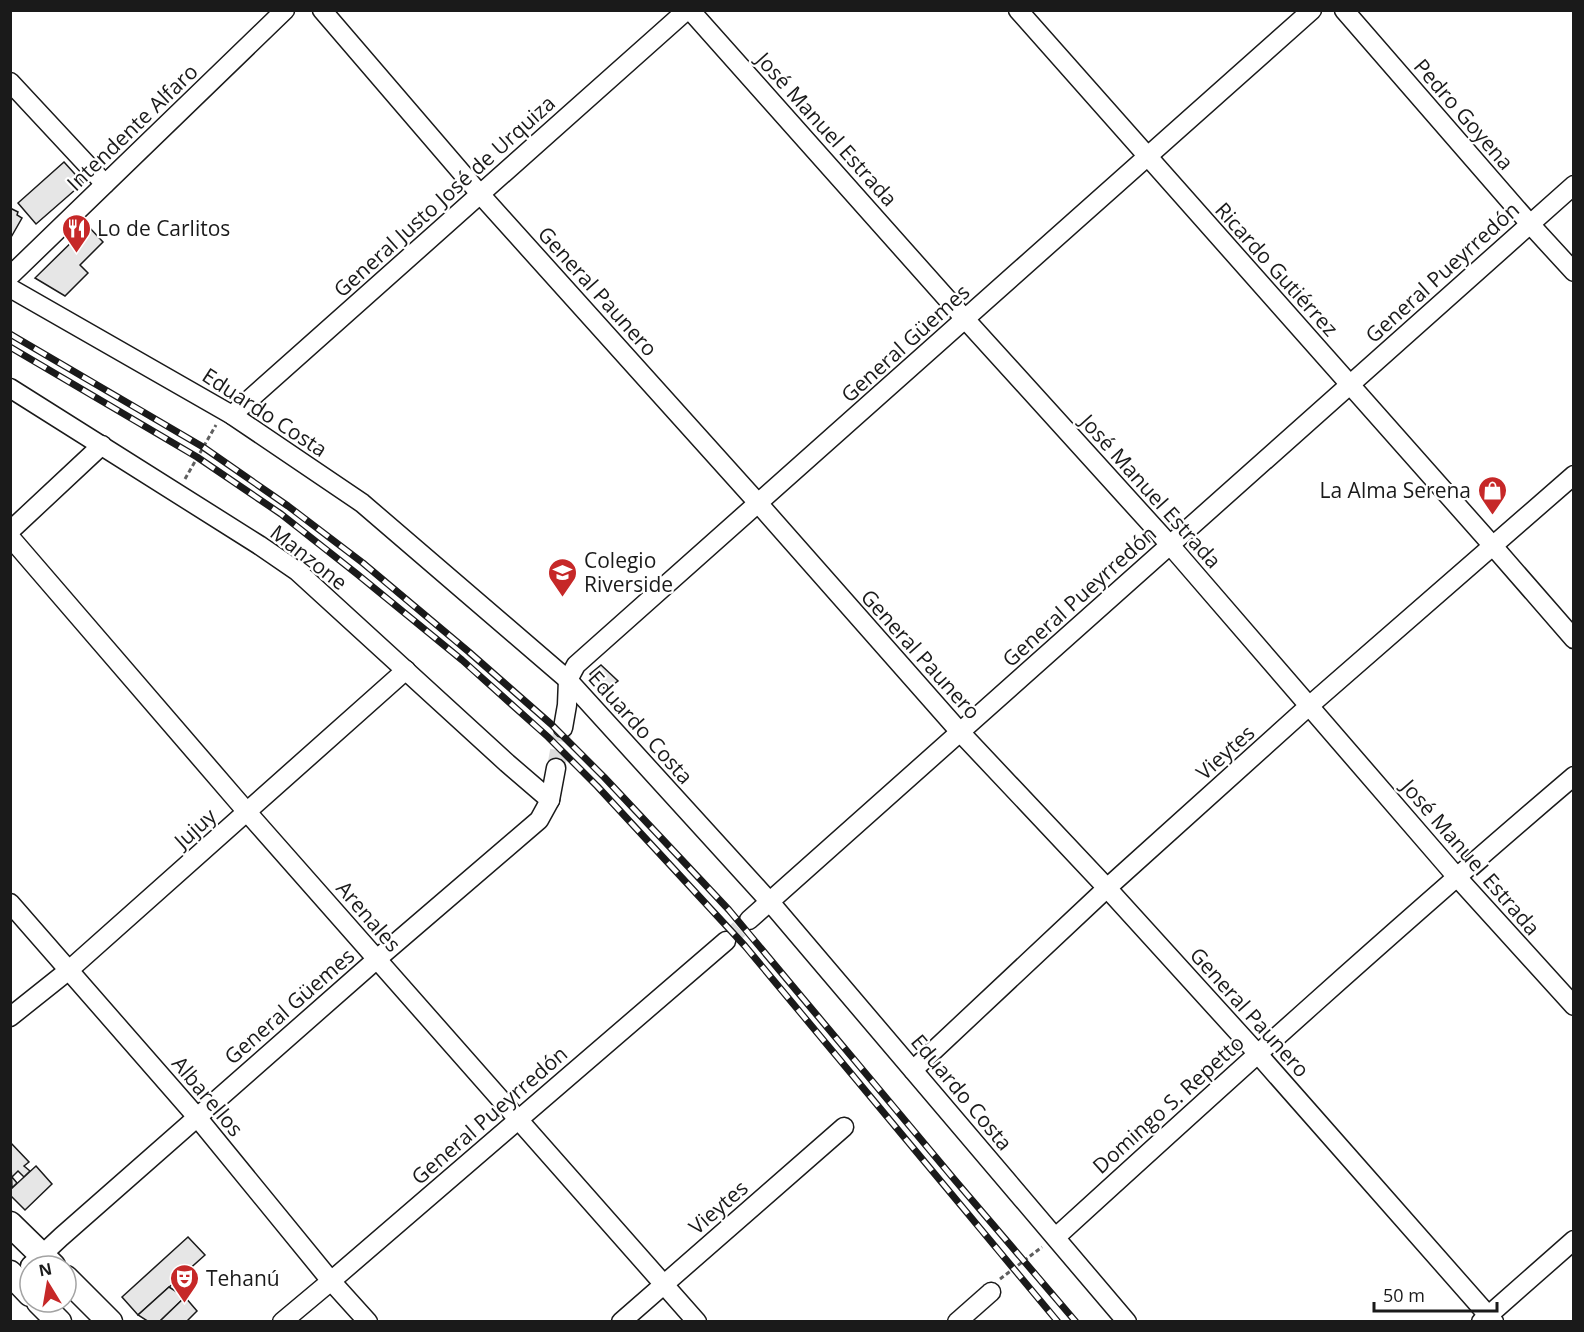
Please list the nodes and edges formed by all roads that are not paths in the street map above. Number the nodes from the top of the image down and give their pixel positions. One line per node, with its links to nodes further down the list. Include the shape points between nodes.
1 (285, 10): 9 (street, Intendente Alfaro)
2 (322, 10): 11 (street, General Paunero)
3 (689, 10): 11 (street, General Justo José de Urquiza); 16 (street, José Manuel Estrada)
4 (1018, 10): 8 (street, Ricardo Gutiérrez)
5 (1312, 10): 8 (street, General Güemes)
6 (1344, 10): 12 (street, Pedro Goyena)
7 (10, 82): 9 (street)
8 (1148, 157): 16 (street, General Güemes); 17 (street, Ricardo Gutiérrez)
9 (105, 184): 14 (street, Intendente Alfaro)
10 (1574, 185): 12 (street, General Pueyrredón)
11 (480, 194): 19 (street, General Justo José de Urquiza); 22 (street, General Paunero)
12 (1530, 224): 13 (street, Pedro Goyena); 17 (street, General Pueyrredón)
13 (1574, 272)
14 (10, 276)
15 (10, 288): 19 (street, Eduardo Costa)
16 (965, 319): 22 (street, General Güemes); 25 (street, José Manuel Estrada)
17 (1350, 385): 25 (street, General Pueyrredón); 26 (street, Ricardo Gutiérrez)
18 (10, 388): 20 (street, Manzone)
19 (228, 412): 29 (street, Eduardo Costa, via 362,503)
20 (102, 445): 23 (street); 28 (street, Manzone, via 297,571)
21 (1574, 475): 26 (street, Vieytes)
22 (758, 503): 29 (street, General Güemes, via 576,665); 32 (street, General Paunero)
23 (10, 531)
24 (10, 537): 36 (street, Arenales)
25 (1170, 545): 30 (street, José Manuel Estrada); 32 (street, General Pueyrredón)
26 (1493, 546): 27 (street, Ricardo Gutiérrez); 30 (street, Vieytes)
27 (1574, 639)
28 (406, 670): 35 (street, Manzone); 36 (street, Jujuy)
29 (568, 680): 31 (street); 39 (street, Eduardo Costa)
30 (1309, 706): 37 (street, José Manuel Estrada); 38 (street, Vieytes)
31 (563, 728)
32 (960, 732): 38 (street, General Paunero); 39 (street, General Pueyrredón)
33 (556, 768): 35 (street, General Güemes)
34 (1574, 776): 37 (street, Domingo S. Repetto)
35 (550, 800): 43 (street, General Güemes, via 539,820)
36 (247, 812): 43 (street, Arenales); 44 (street, Jujuy)
37 (1456, 876): 45 (street, José Manuel Estrada); 47 (street, Domingo S. Repetto)
38 (1107, 888): 47 (street, General Paunero); 48 (street, Vieytes)
39 (770, 902): 41 (street, General Pueyrredón); 48 (street, Eduardo Costa)
40 (10, 903): 44 (street, Albarellos)
41 (749, 920)
42 (726, 941): 50 (street, General Pueyrredón)
43 (377, 959): 49 (street, General Güemes); 50 (street, Arenales)
44 (69, 970): 46 (street, Jujuy); 49 (street, Albarellos)
45 (1574, 1006)
46 (10, 1017)
47 (1257, 1053): 53 (street, Domingo S. Repetto); 61 (street, General Paunero)
48 (913, 1070): 53 (street, Eduardo Costa)
49 (197, 1117): 56 (street, General Güemes); 57 (street, Albarellos)
50 (519, 1119): 57 (street, General Pueyrredón); 58 (street, Arenales)
51 (844, 1127): 58 (street, Vieytes)
52 (10, 1224): 55 (main road)
53 (1056, 1237): 68 (street, Eduardo Costa)
54 (1574, 1240): 61 (street)
55 (21, 1254)
56 (45, 1254)
57 (331, 1281): 63 (street, General Pueyrredón); 64 (street, Albarellos)
58 (664, 1284): 65 (street, Vieytes); 66 (street, Arenales)
59 (78, 1290): 62 (main road)
60 (991, 1292): 67 (street)
61 (1488, 1319)
62 (111, 1322)
63 (282, 1322)
64 (368, 1322)
65 (621, 1322)
66 (697, 1322)
67 (957, 1322)
68 (1127, 1322)

